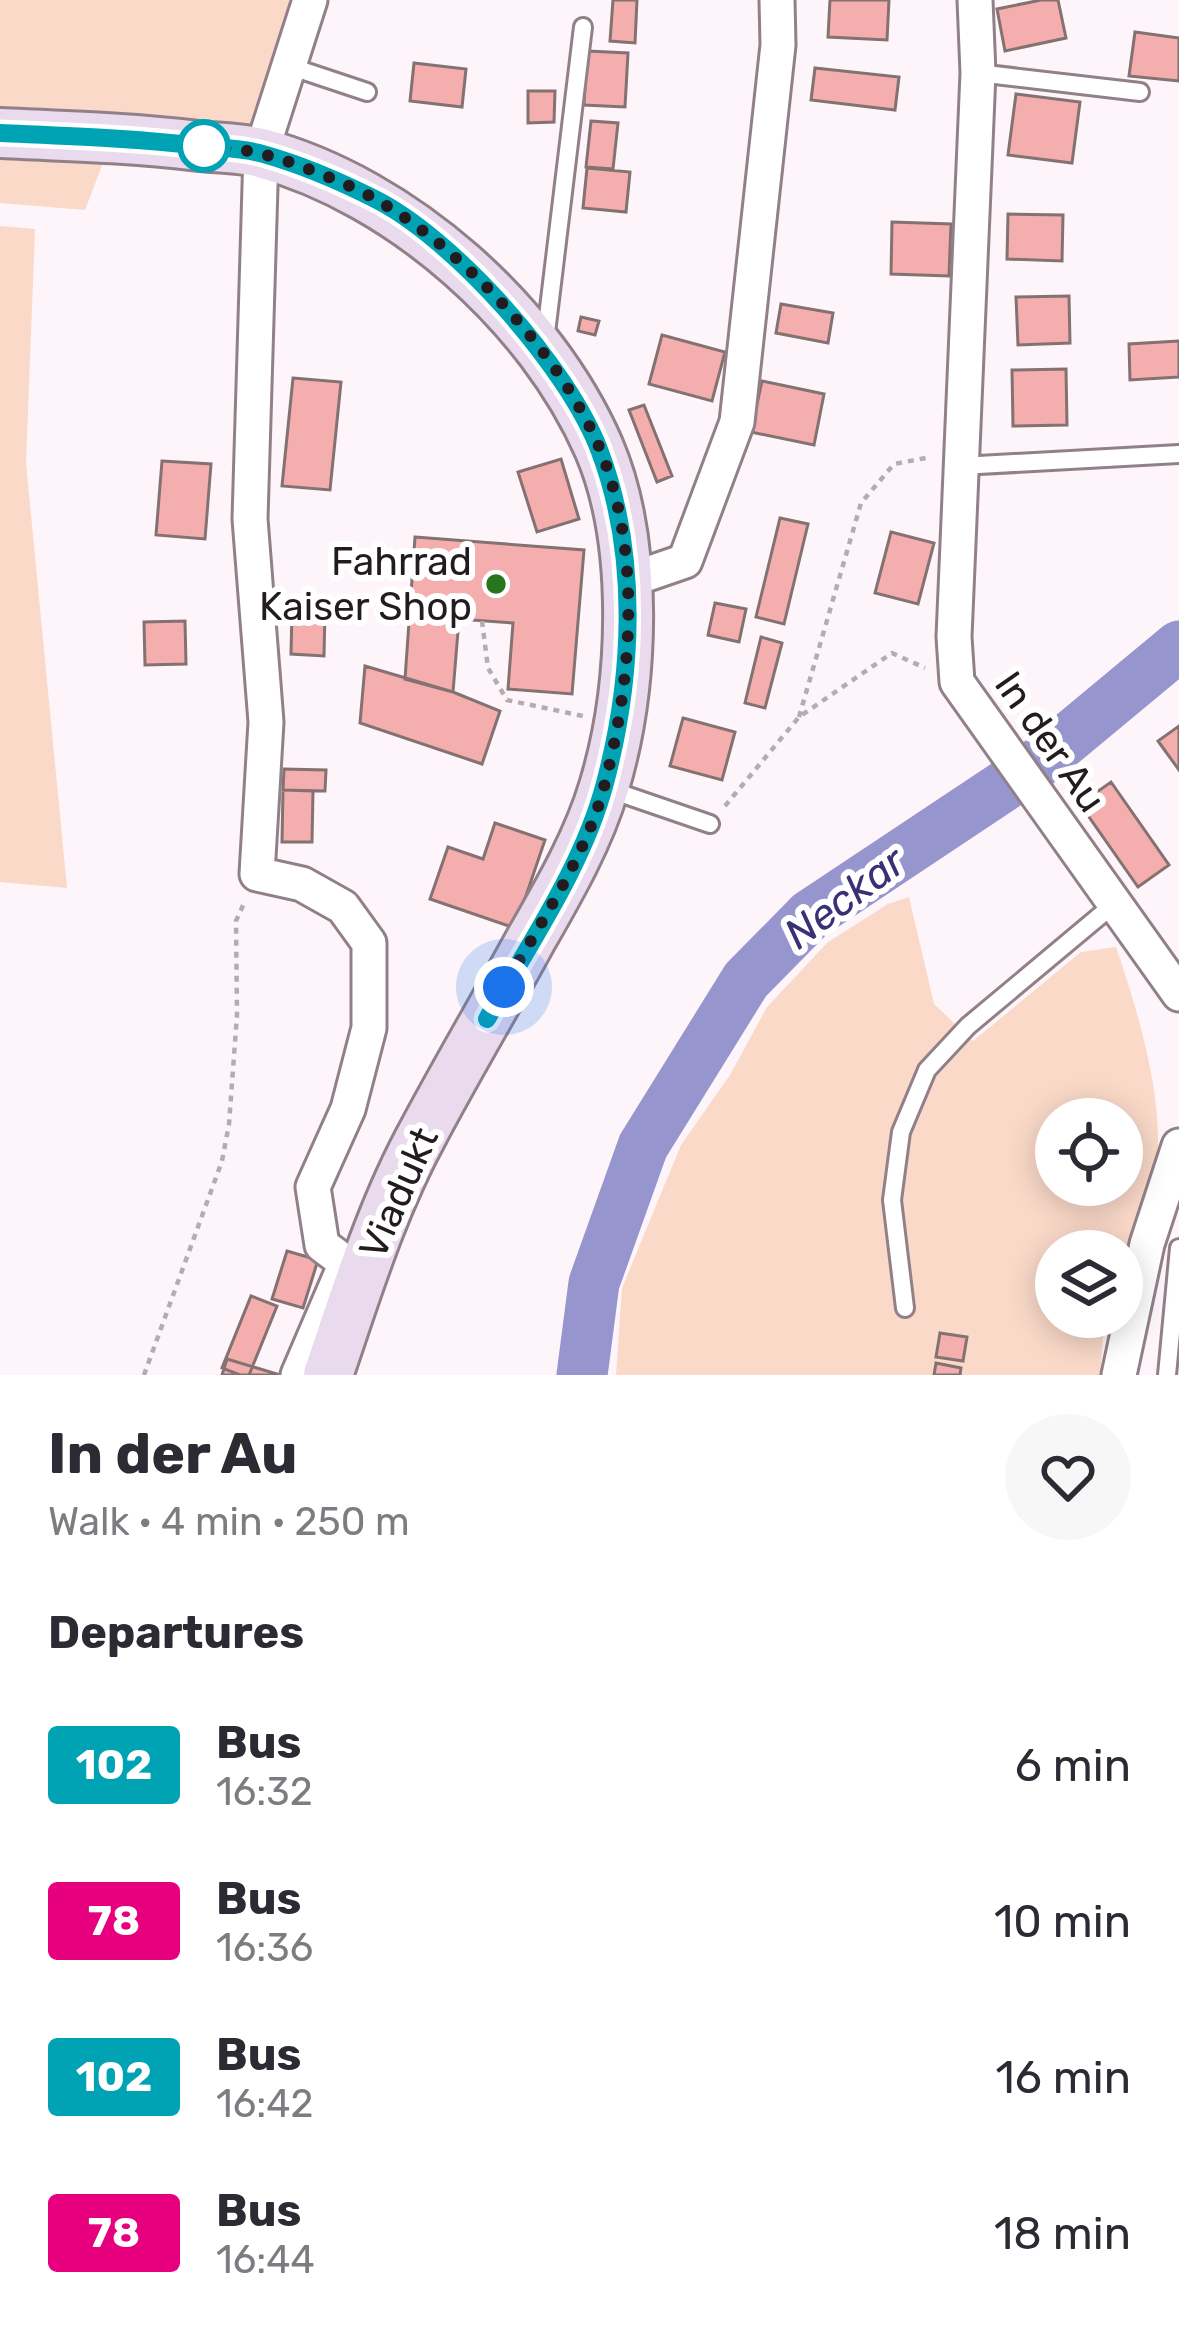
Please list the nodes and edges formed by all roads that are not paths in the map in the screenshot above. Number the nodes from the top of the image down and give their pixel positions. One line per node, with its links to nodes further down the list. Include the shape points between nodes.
1 (310, 0): 5 (street)
2 (777, 0): 14 (street, via 736,422 685,561)
3 (975, 0): 6 (street, In der Au)
4 (583, 27): 11 (lane)
5 (289, 66): 7 (lane); 10 (street)
6 (978, 73): 8 (lane); 13 (street, In der Au)
7 (367, 92)
8 (1140, 92)
9 (0, 133): 10 (main road, Viadukt)
10 (261, 153): 11 (main road, Viadukt, via 376,199 456,258); 23 (street, via 250,519 266,722 257,874 302,884 343,907 369,943 369,1028 313,1187 322,1245 346,1263)
11 (544, 355): 14 (main road, Viadukt, via 600,449)
12 (1179, 454): 13 (lane)
13 (961, 459): 17 (street, In der Au, via 957,682)
14 (627, 581): 15 (main road, Viadukt, via 618,723)
15 (604, 788): 16 (lane); 24 (main road, Viadukt, via 557,892 420,1137)
16 (710, 824)
17 (1114, 904): 18 (street, In der Au); 22 (lane, via 927,1070 901,1132 892,1200)
18 (1179, 994)
19 (1179, 1146): 20 (street)
20 (1173, 1198): 25 (street, via 1147,1244)
21 (1179, 1248): 26 (lane)
22 (905, 1308)
23 (298, 1375)
24 (328, 1375)
25 (1119, 1375)
26 (1167, 1375)

